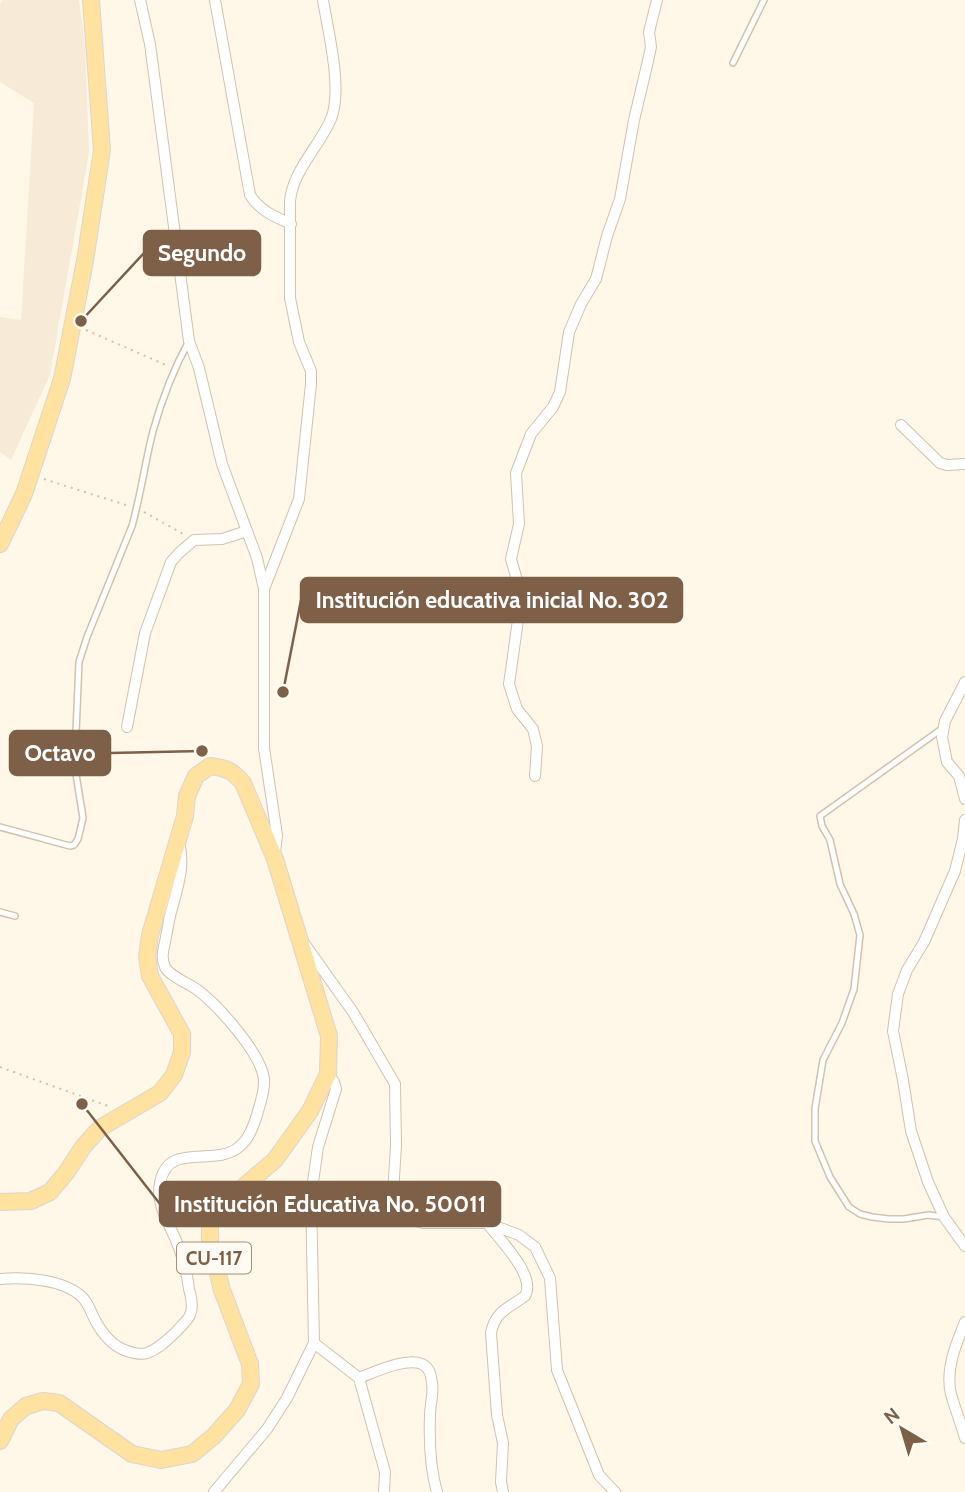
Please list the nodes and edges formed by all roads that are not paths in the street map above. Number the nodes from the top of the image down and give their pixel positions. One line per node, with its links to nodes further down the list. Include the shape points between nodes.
1 (91, 0): 13 (main road, via 102,150 85,261 62,379 23,494)
2 (140, 0): 9 (street, via 150,44)
3 (215, 0): 8 (street, via 250,195 261,209)
4 (323, 0): 8 (street, via 336,81 334,109 291,188)
5 (657, 0): 18 (street, via 620,199 596,279 569,332 560,392 531,434 516,473 519,524 511,559 520,606 509,684 517,709 533,729)
6 (764, 0): 7 (lane)
7 (733, 63)
8 (290, 224): 14 (street, via 290,298 311,384 299,499)
9 (189, 341): 12 (street, via 222,464); 21 (lane, via 174,369 153,431 137,508 79,663 75,756 83,818 78,839 70,846)
10 (901, 425): 11 (street, via 940,463)
11 (965, 464)
12 (247, 531): 14 (street); 16 (street, via 194,540 172,562 145,633)
13 (0, 544)
14 (264, 589): 23 (street, via 264,748 277,835)
15 (965, 682): 17 (street)
16 (127, 727)
17 (943, 729): 19 (street, via 947,762 959,776); 29 (lane, via 820,816 860,935 854,989 823,1060 815,1140 849,1207 860,1214)
18 (535, 776)
19 (965, 799)
20 (965, 820): 29 (street, via 955,871 907,970 892,1031 911,1131)
21 (0, 827)
22 (178, 840): 23 (main road, CU-117, via 196,776 210,766 225,768 243,783); 28 (main road, CU-117, via 147,957 149,976 182,1034 174,1075 160,1093 100,1128 50,1192 31,1201); 32 (street, via 183,855 162,960 168,972 200,993 233,1027 260,1064 264,1079 254,1123 239,1148 176,1159 164,1170 159,1184 162,1211 187,1272 191,1314 156,1349 133,1353 112,1343 79,1294 37,1279)
23 (275, 859): 26 (main road, CU-117)
24 (0, 912): 25 (lane)
25 (15, 916)
26 (296, 932): 27 (main road, CU-117, via 329,1036); 30 (street, via 353,1012 395,1084 393,1194 397,1207 423,1223)
27 (328, 1074): 34 (street, via 336,1089 318,1147 310,1196); 37 (main road, CU-117, via 310,1111 275,1160 221,1206 210,1223 222,1290 250,1364 251,1384 237,1410 214,1436 192,1454 161,1460 132,1454 59,1404 43,1401 26,1406 11,1419)
28 (0, 1202)
29 (944, 1217): 31 (street)
30 (486, 1223): 41 (street, via 520,1265 528,1287 526,1296 497,1315 491,1333 503,1443); 42 (street, via 535,1247 550,1278 557,1370 598,1475)
31 (965, 1246)
32 (0, 1279)
33 (965, 1322): 36 (street, via 950,1365 950,1391)
34 (314, 1343): 35 (street); 38 (street, via 267,1429)
35 (359, 1378): 39 (street, via 385,1472); 40 (street, via 397,1364 428,1368 433,1386 432,1474)
36 (965, 1437)
37 (0, 1441)
38 (214, 1492)
39 (384, 1492)
40 (437, 1492)
41 (503, 1492)
42 (615, 1492)

